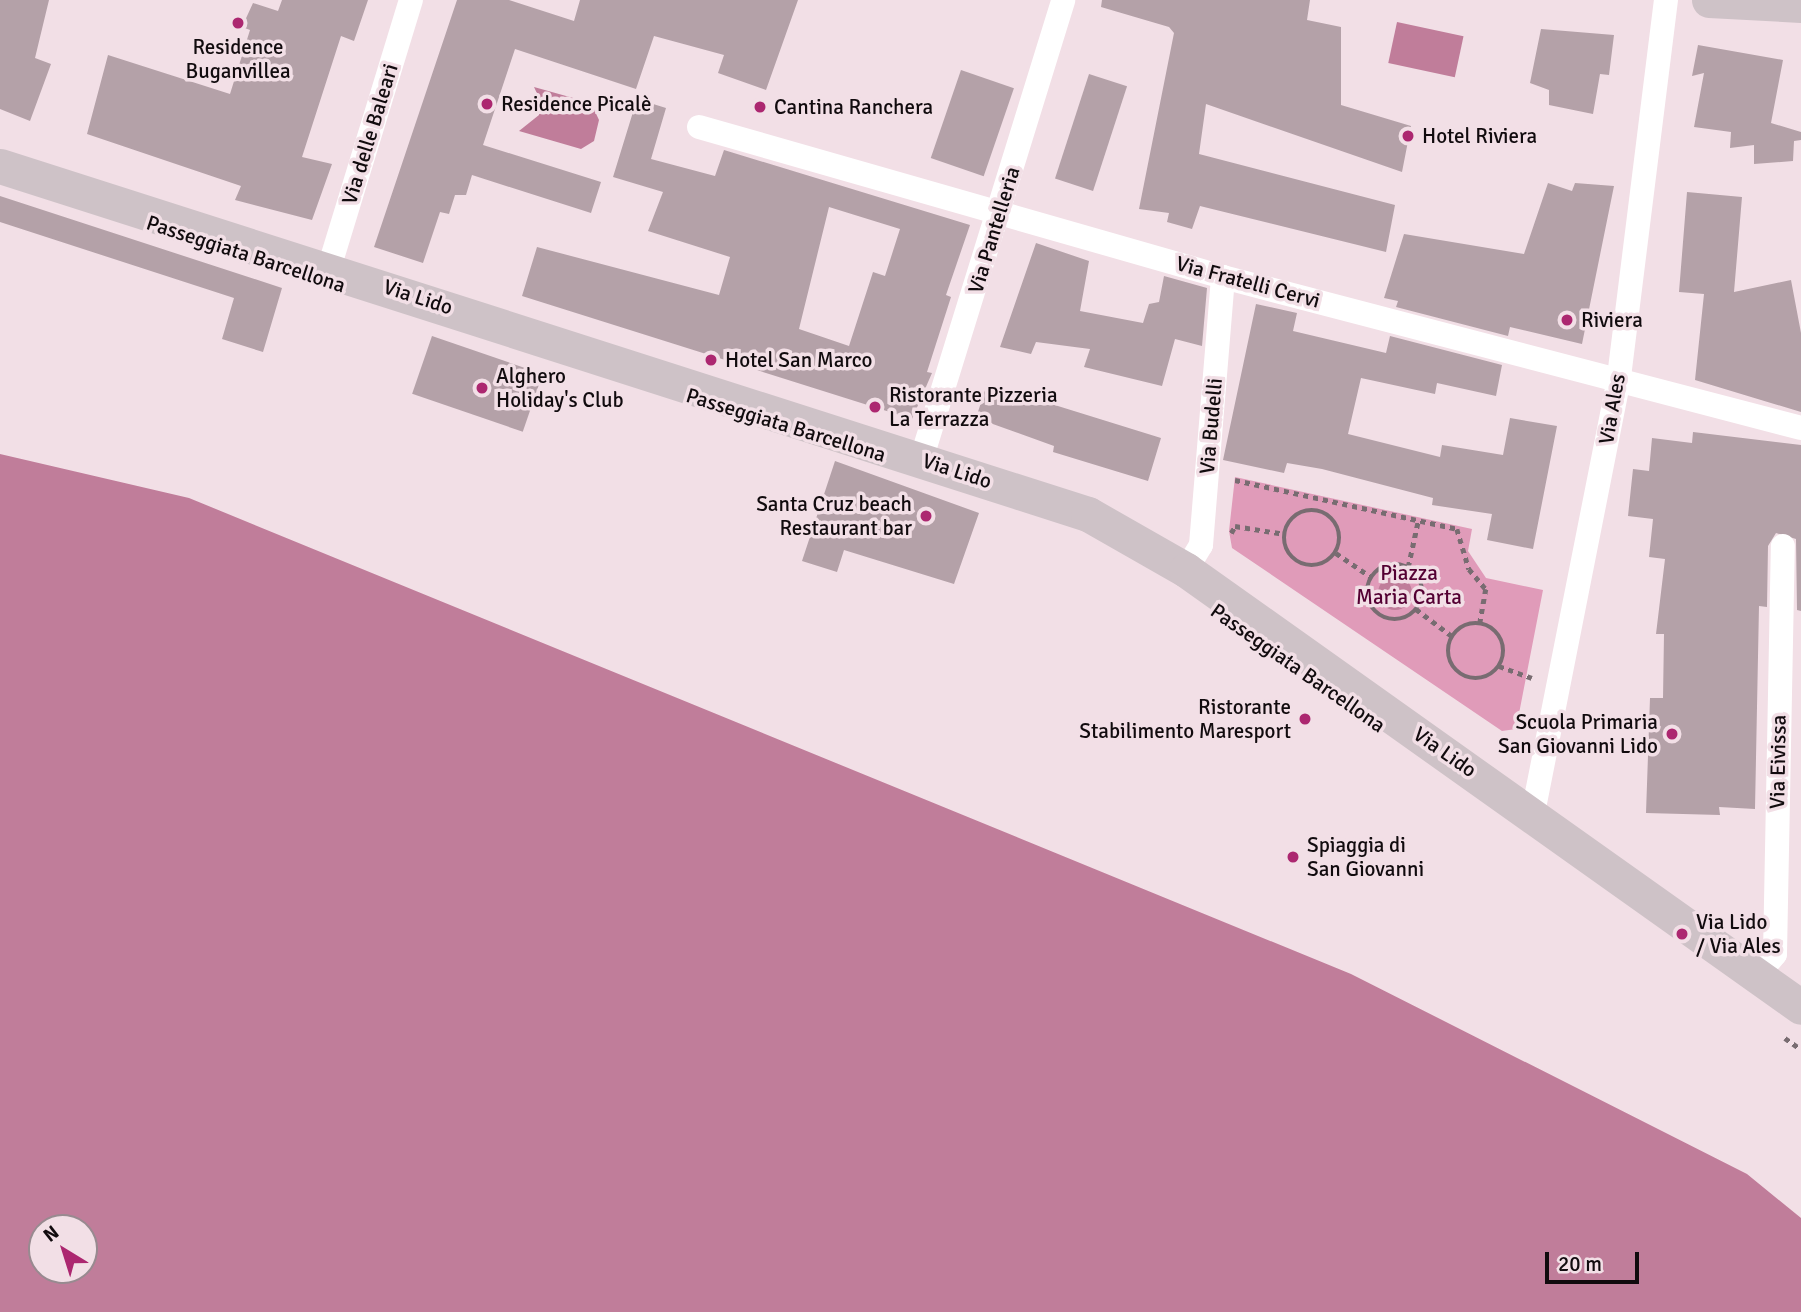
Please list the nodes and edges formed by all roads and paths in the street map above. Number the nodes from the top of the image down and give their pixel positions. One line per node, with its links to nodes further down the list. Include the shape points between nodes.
1 (411, 0): 9 (street, Via delle Baleari)
2 (1063, 0): 8 (street, Via Pantelleria)
3 (1666, 0): 11 (street, Via Ales)
4 (1709, 0): 5 (street)
5 (1801, 5)
6 (699, 127): 8 (street, Via Fratelli Cervi)
7 (0, 166): 9 (street, Via Lido)
8 (1001, 211): 10 (street, Via Fratelli Cervi); 13 (street, Via Pantelleria)
9 (329, 268): 13 (street, Via Lido)
10 (1223, 277): 11 (street, Via Fratelli Cervi); 14 (street, Via Budelli)
11 (1619, 377): 12 (street, Via Fratelli Cervi); 30 (street, Via Ales)
12 (1801, 428)
13 (921, 460): 23 (street, Via Lido, via 1088,514)
14 (1207, 475): 15 (path); 23 (street, Via Budelli, via 1201,545)
15 (1319, 500): 16 (path); 17 (path)
16 (1317, 511): 18 (path, via 1296,515); 21 (path, via 1335,522 1340,542)
17 (1418, 521): 22 (path); 26 (path, via 1457,529 1469,569 1486,589)
18 (1285, 534): 19 (path, via 1235,526); 21 (path, via 1289,554 1298,562 1319,565)
19 (1228, 538)
20 (1783, 545): 31 (street, Via Eivissa, via 1775,954)
21 (1336, 553): 24 (path)
22 (1408, 567): 24 (path, via 1388,564); 25 (path, via 1422,585)
23 (1186, 570): 30 (street, Via Lido)
24 (1371, 577): 25 (path, via 1368,598 1380,615 1401,619)
25 (1416, 609): 27 (path)
26 (1480, 623): 27 (path, via 1459,628); 28 (path, via 1498,634)
27 (1452, 636): 28 (path, via 1448,657 1461,675 1482,678)
28 (1499, 666): 29 (path)
29 (1536, 680)
30 (1533, 813): 31 (street, Via Lido)
31 (1759, 972): 32 (street, Via Lido)
32 (1801, 1007)
33 (1780, 1035): 34 (path)
34 (1801, 1049)

